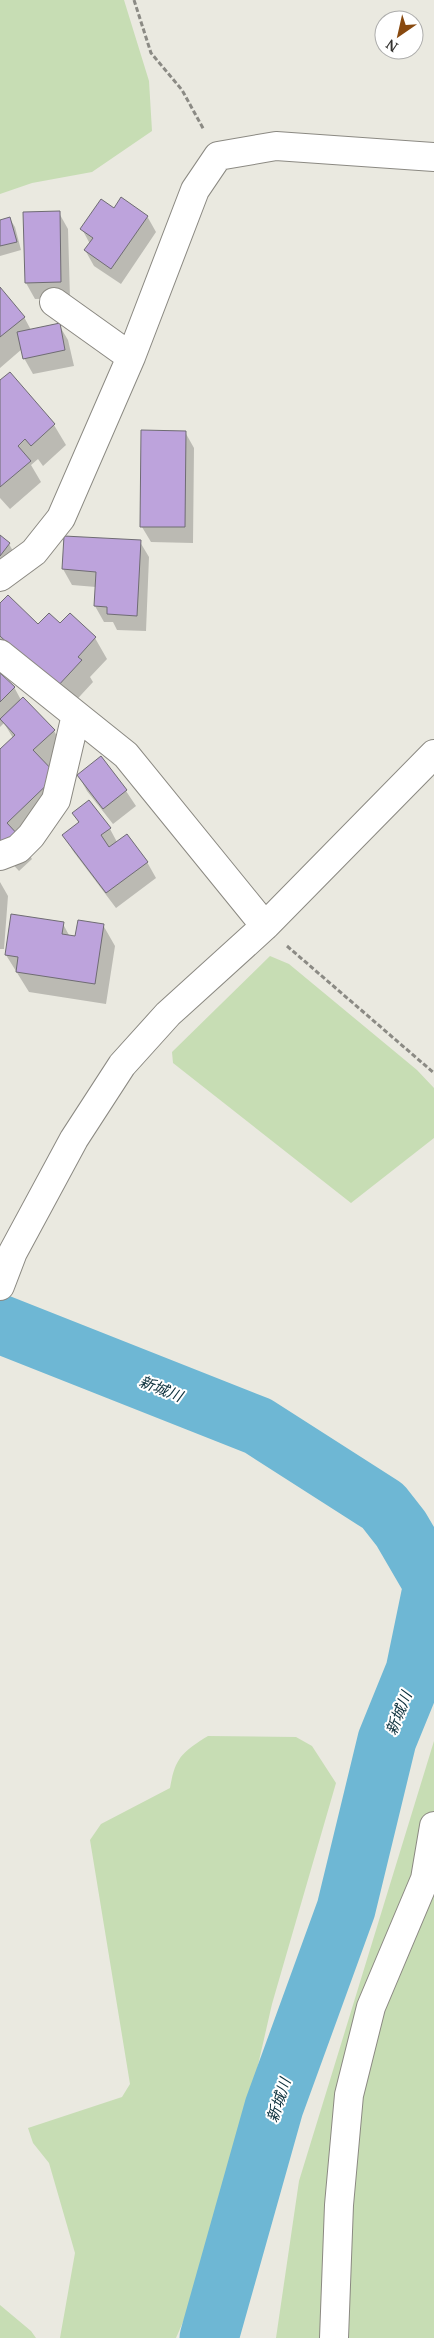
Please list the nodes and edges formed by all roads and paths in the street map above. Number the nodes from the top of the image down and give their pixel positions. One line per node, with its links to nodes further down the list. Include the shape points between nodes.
1 (134, 0): 2 (path, via 151,53 182,90)
2 (218, 156): 3 (street, via 276,146); 5 (street, via 195,190)
3 (434, 157)
4 (54, 302): 5 (street)
5 (130, 356): 6 (street, via 61,518 34,552)
6 (0, 578)
7 (0, 654): 8 (street)
8 (76, 715): 10 (street, via 56,800 18,850); 11 (street, via 126,755)
9 (434, 754): 11 (street)
10 (0, 856)
11 (265, 926): 12 (path); 13 (street, via 168,1014 122,1065 74,1139 13,1252)
12 (434, 1073)
13 (0, 1286)
14 (434, 1826): 15 (street, via 425,1879 371,2007 349,2095 339,2206)
15 (334, 2338)

